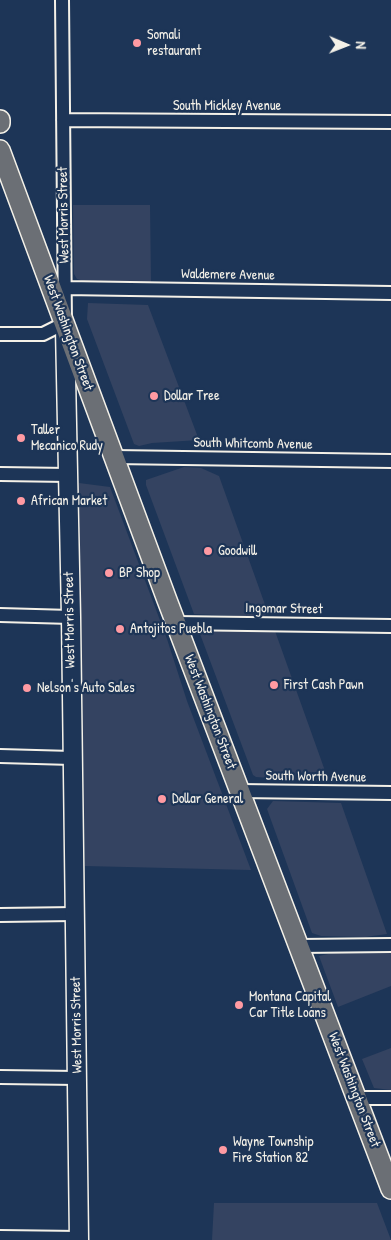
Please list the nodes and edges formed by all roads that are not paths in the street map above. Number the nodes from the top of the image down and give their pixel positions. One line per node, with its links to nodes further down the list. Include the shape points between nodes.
1 (62, 0): 2 (street, West Morris Street)
2 (63, 120): 3 (street, South Mickley Avenue); 5 (street, West Morris Street)
3 (391, 122)
4 (0, 150): 7 (main road, West Washington Street)
5 (65, 288): 6 (street, Waldemere Avenue); 7 (street, West Morris Street)
6 (391, 293)
7 (64, 323): 8 (street, via 42,334); 9 (main road, West Washington Street); 12 (main road, West Morris Street)
8 (0, 334)
9 (114, 457): 10 (street, South Whitcomb Avenue); 15 (main road, West Washington Street)
10 (391, 461)
11 (0, 474): 12 (street)
12 (68, 475): 14 (main road, West Morris Street)
13 (0, 615): 14 (street)
14 (70, 617): 18 (main road, West Morris Street)
15 (176, 622): 16 (street, Ingomar Street); 19 (main road, West Washington Street)
16 (391, 626)
17 (0, 756): 18 (street)
18 (72, 758): 21 (main road, West Morris Street)
19 (240, 791): 20 (street, South Worth Avenue); 24 (main road, West Washington Street)
20 (391, 793)
21 (75, 914): 22 (street); 26 (main road, West Morris Street)
22 (0, 915)
23 (391, 945): 24 (street)
24 (298, 946): 27 (main road, West Washington Street)
25 (0, 1077): 26 (street)
26 (77, 1078): 31 (main road, West Morris Street)
27 (357, 1098): 28 (street); 29 (main road, West Washington Street)
28 (391, 1098)
29 (391, 1189)
30 (0, 1237): 31 (street)
31 (79, 1239)

